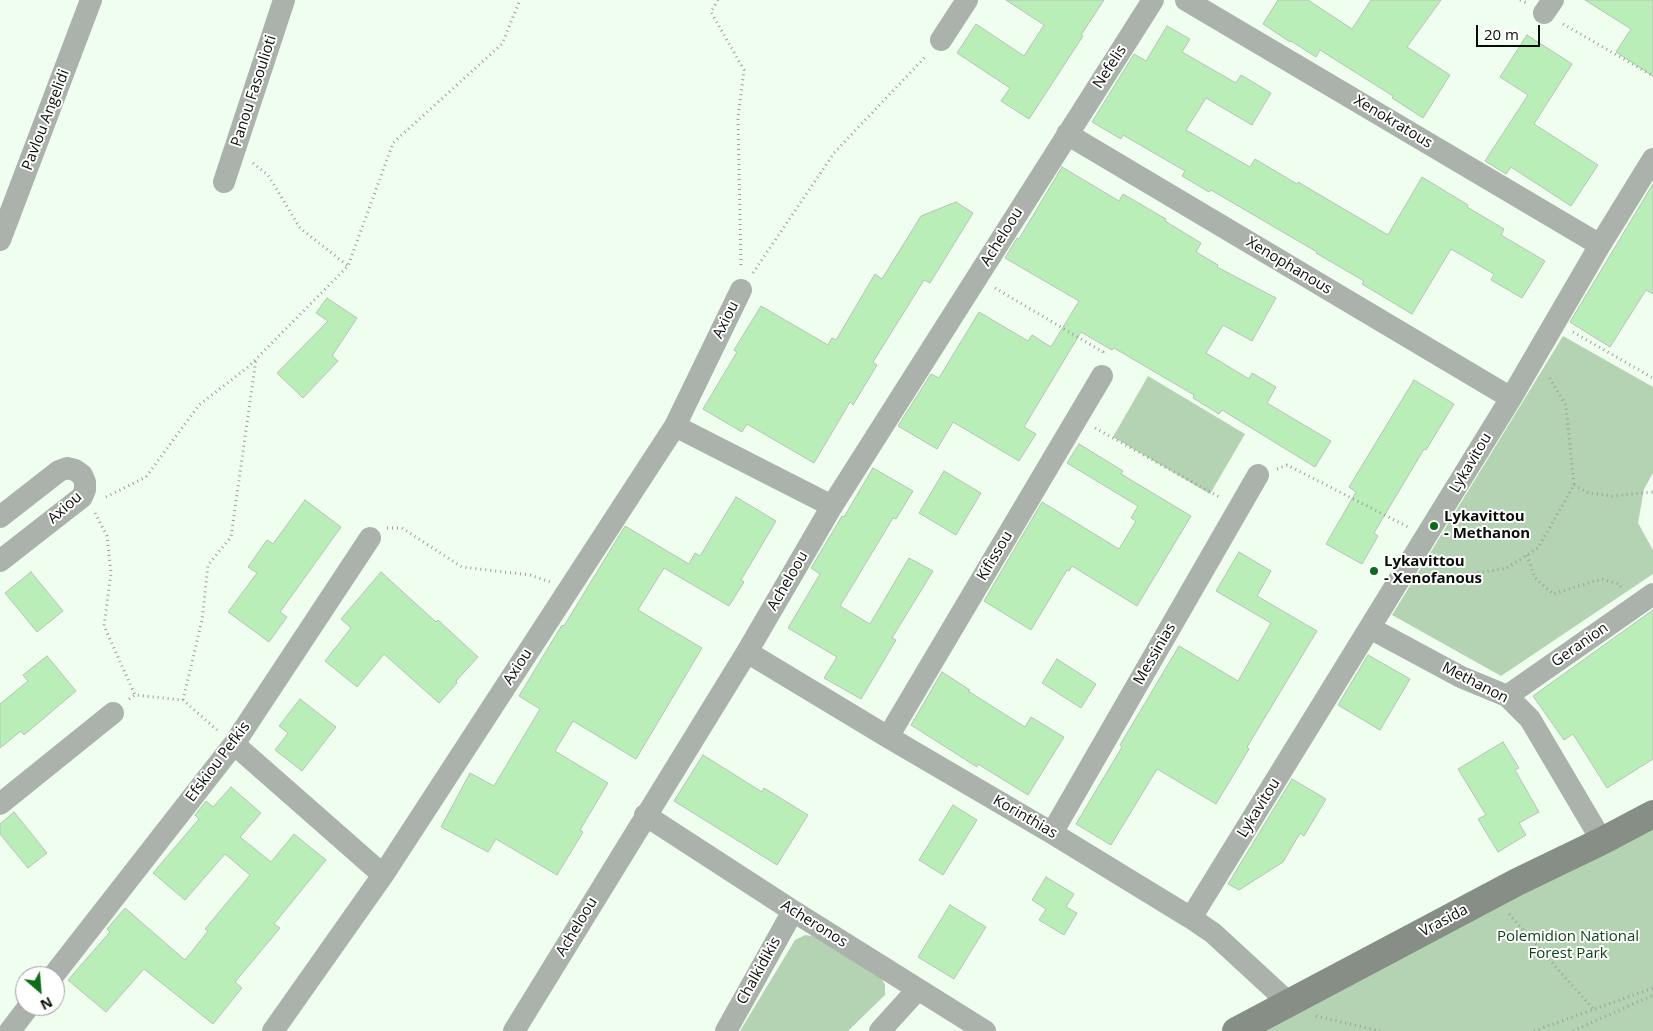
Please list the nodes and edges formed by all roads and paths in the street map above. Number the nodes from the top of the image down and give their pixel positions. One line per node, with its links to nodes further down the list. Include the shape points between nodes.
1 (91, 0): 16 (street, Pavlou Angelidi)
2 (284, 0): 13 (street, Panou Fasoulioti)
3 (520, 0): 18 (path, via 502,44 393,143)
4 (718, 0): 20 (path, via 711,12 744,70 738,118)
5 (967, 0): 10 (street)
6 (1153, 0): 12 (street, Nefelis)
7 (1186, 0): 17 (street, Xenokratous)
8 (1520, 0): 9 (path)
9 (1548, 6): 11 (path)
10 (942, 40): 20 (path, via 834,153)
11 (1653, 76)
12 (1068, 134): 19 (street, Acheloou); 26 (street, Xenophanous)
13 (235, 147): 15 (street, Panou Fasoulioti); 18 (path, via 268,175 300,228)
14 (1653, 160): 17 (street, Lykavitou)
15 (224, 182)
16 (0, 240)
17 (1600, 245): 21 (street, Lykavitou)
18 (348, 266): 23 (path)
19 (977, 277): 24 (path, via 1103,352); 33 (street, Acheloou)
20 (741, 290): 28 (street, Axiou)
21 (1555, 322): 22 (street, Lykavitou); 25 (path)
22 (1536, 356): 26 (street, Lykavitou); 30 (path, via 1566,406)
23 (256, 359): 32 (path, via 199,405 146,477); 48 (path, via 231,537 208,566 202,620)
24 (1102, 376): 27 (street, Kifissou)
25 (1653, 378)
26 (1511, 398): 36 (street, Lykavitou)
27 (1077, 418): 34 (path); 50 (street, Kifissou)
28 (675, 426): 33 (street); 41 (street, Axiou)
29 (1258, 475): 34 (street, Messinias); 36 (path, via 1287,465)
30 (1574, 485): 31 (path, via 1588,493 1612,496); 38 (path, via 1538,548)
31 (1653, 492)
32 (86, 501): 35 (street, Axiou, via 82,475 67,468); 39 (street, Axiou); 46 (path, via 98,516 107,536 111,573 104,626)
33 (832, 506): 45 (street, Acheloou)
34 (1239, 508): 55 (street, Messinias)
35 (0, 517)
36 (1426, 536): 40 (street, Lykavitou)
37 (370, 538): 41 (path, via 389,527 402,528 462,567 530,575); 51 (street, Efskiou Pefkis)
38 (1527, 555): 40 (path, via 1507,568 1431,581); 43 (path, via 1535,578 1553,594 1602,579 1619,584)
39 (0, 561)
40 (1406, 570): 44 (street, Lykavitou)
41 (570, 588): 57 (street, Axiou)
42 (1653, 594): 43 (street, Geranion)
43 (1634, 607): 47 (street, Geranion)
44 (1370, 628): 47 (street, Methanon, via 1461,677); 60 (street, Lykavitou)
45 (747, 652): 50 (street, Korinthias); 54 (street, Acheloou)
46 (135, 694): 48 (path); 49 (path)
47 (1507, 696): 56 (street, Methanon, via 1530,719)
48 (183, 700): 51 (path)
49 (113, 713): 52 (street)
50 (888, 737): 55 (street, Korinthias)
51 (234, 744): 57 (street); 61 (street, Efskiou Pefkis)
52 (0, 804)
53 (1653, 814): 56 (street, Vrasida)
54 (645, 815): 58 (street, Acheronos); 70 (street, Acheloou)
55 (1052, 833): 60 (street, Korinthias)
56 (1602, 842): 65 (street, Vrasida, via 1517,882)
57 (383, 875): 69 (street, Axiou)
58 (793, 911): 63 (street, Acheronos); 71 (street, Chalkidikis)
59 (1506, 912): 66 (path)
60 (1191, 918): 65 (street, Korinthias, via 1213,933)
61 (61, 966)
62 (1653, 988): 66 (path)
63 (918, 989): 72 (street); 73 (street, Acheronos)
64 (1653, 995): 77 (path)
65 (1290, 1003): 74 (street, Vrasida); 75 (path, via 1299,1012)
66 (1594, 1010): 76 (path)
67 (21, 1016): 68 (street)
68 (10, 1031)
69 (273, 1031)
70 (514, 1031)
71 (726, 1031)
72 (880, 1031)
73 (985, 1031)
74 (1236, 1031)
75 (1380, 1031)
76 (1534, 1031)
77 (1573, 1031)

